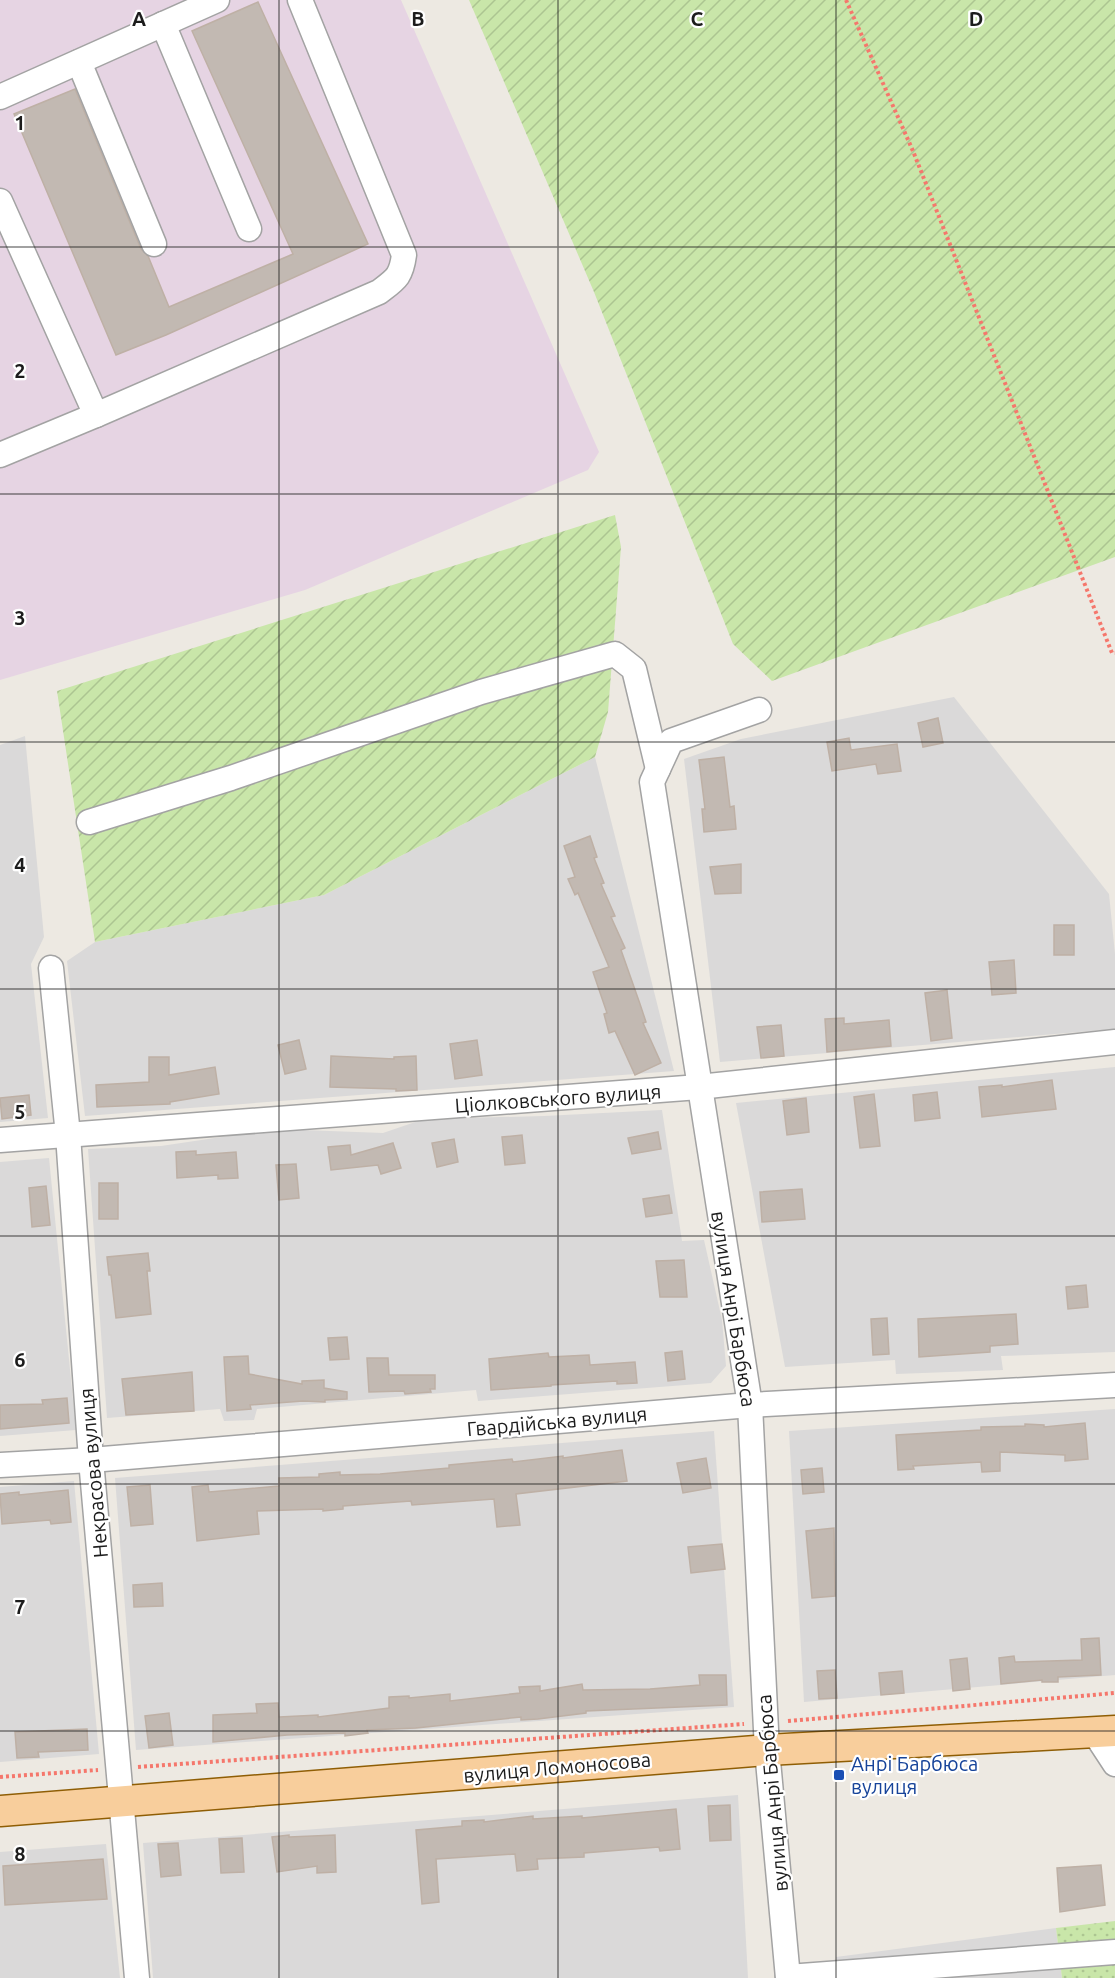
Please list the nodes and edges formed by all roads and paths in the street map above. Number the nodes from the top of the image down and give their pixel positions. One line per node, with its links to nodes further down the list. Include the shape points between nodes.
1 (217, 0): 4 (street)
2 (300, 0): 10 (street, via 404,255 402,271 379,292)
3 (846, 0): 12 (path, via 913,151)
4 (163, 24): 5 (street); 8 (street)
5 (79, 62): 6 (street); 9 (street)
6 (0, 97)
7 (0, 201): 10 (street)
8 (249, 230)
9 (154, 244)
10 (96, 415): 11 (street)
11 (0, 455)
12 (1115, 653)
13 (759, 710): 14 (street, вулиця Анрі Барбюса, via 670,741)
14 (658, 770): 15 (street, via 634,669 615,654 481,692 231,778); 18 (street, вулиця Анрі Барбюса, via 652,782)
15 (88, 822)
16 (51, 968): 19 (street, Некрасова вулиця)
17 (1115, 1042): 18 (street, Ціолковського вулиця)
18 (699, 1087): 19 (street, Ціолковського вулиця); 22 (street, вулиця Анрі Барбюса)
19 (68, 1136): 20 (street, Ціолковського вулиця); 23 (street, Некрасова вулиця)
20 (0, 1140)
21 (1115, 1386): 22 (street, Гвардійська вулиця)
22 (750, 1405): 23 (street, Гвардійська вулиця); 27 (street, вулиця Анрі Барбюса)
23 (91, 1460): 24 (street, Гвардійська вулиця); 29 (street, Некрасова вулиця)
24 (0, 1465)
25 (1115, 1693): 27 (path)
26 (1105, 1731): 27 (main road, вулиця Ломоносова); 28 (street)
27 (766, 1736): 29 (path); 31 (main road, вулиця Ломоносова); 36 (street, вулиця Анрі Барбюса)
28 (1115, 1764)
29 (119, 1768): 30 (path); 31 (street, Некрасова вулиця)
30 (0, 1777)
31 (122, 1803): 32 (main road, вулиця Ломоносова); 35 (street, Некрасова вулиця)
32 (0, 1811)
33 (1115, 1952): 34 (street)
34 (1014, 1969): 36 (street)
35 (137, 1978)
36 (788, 1978)

